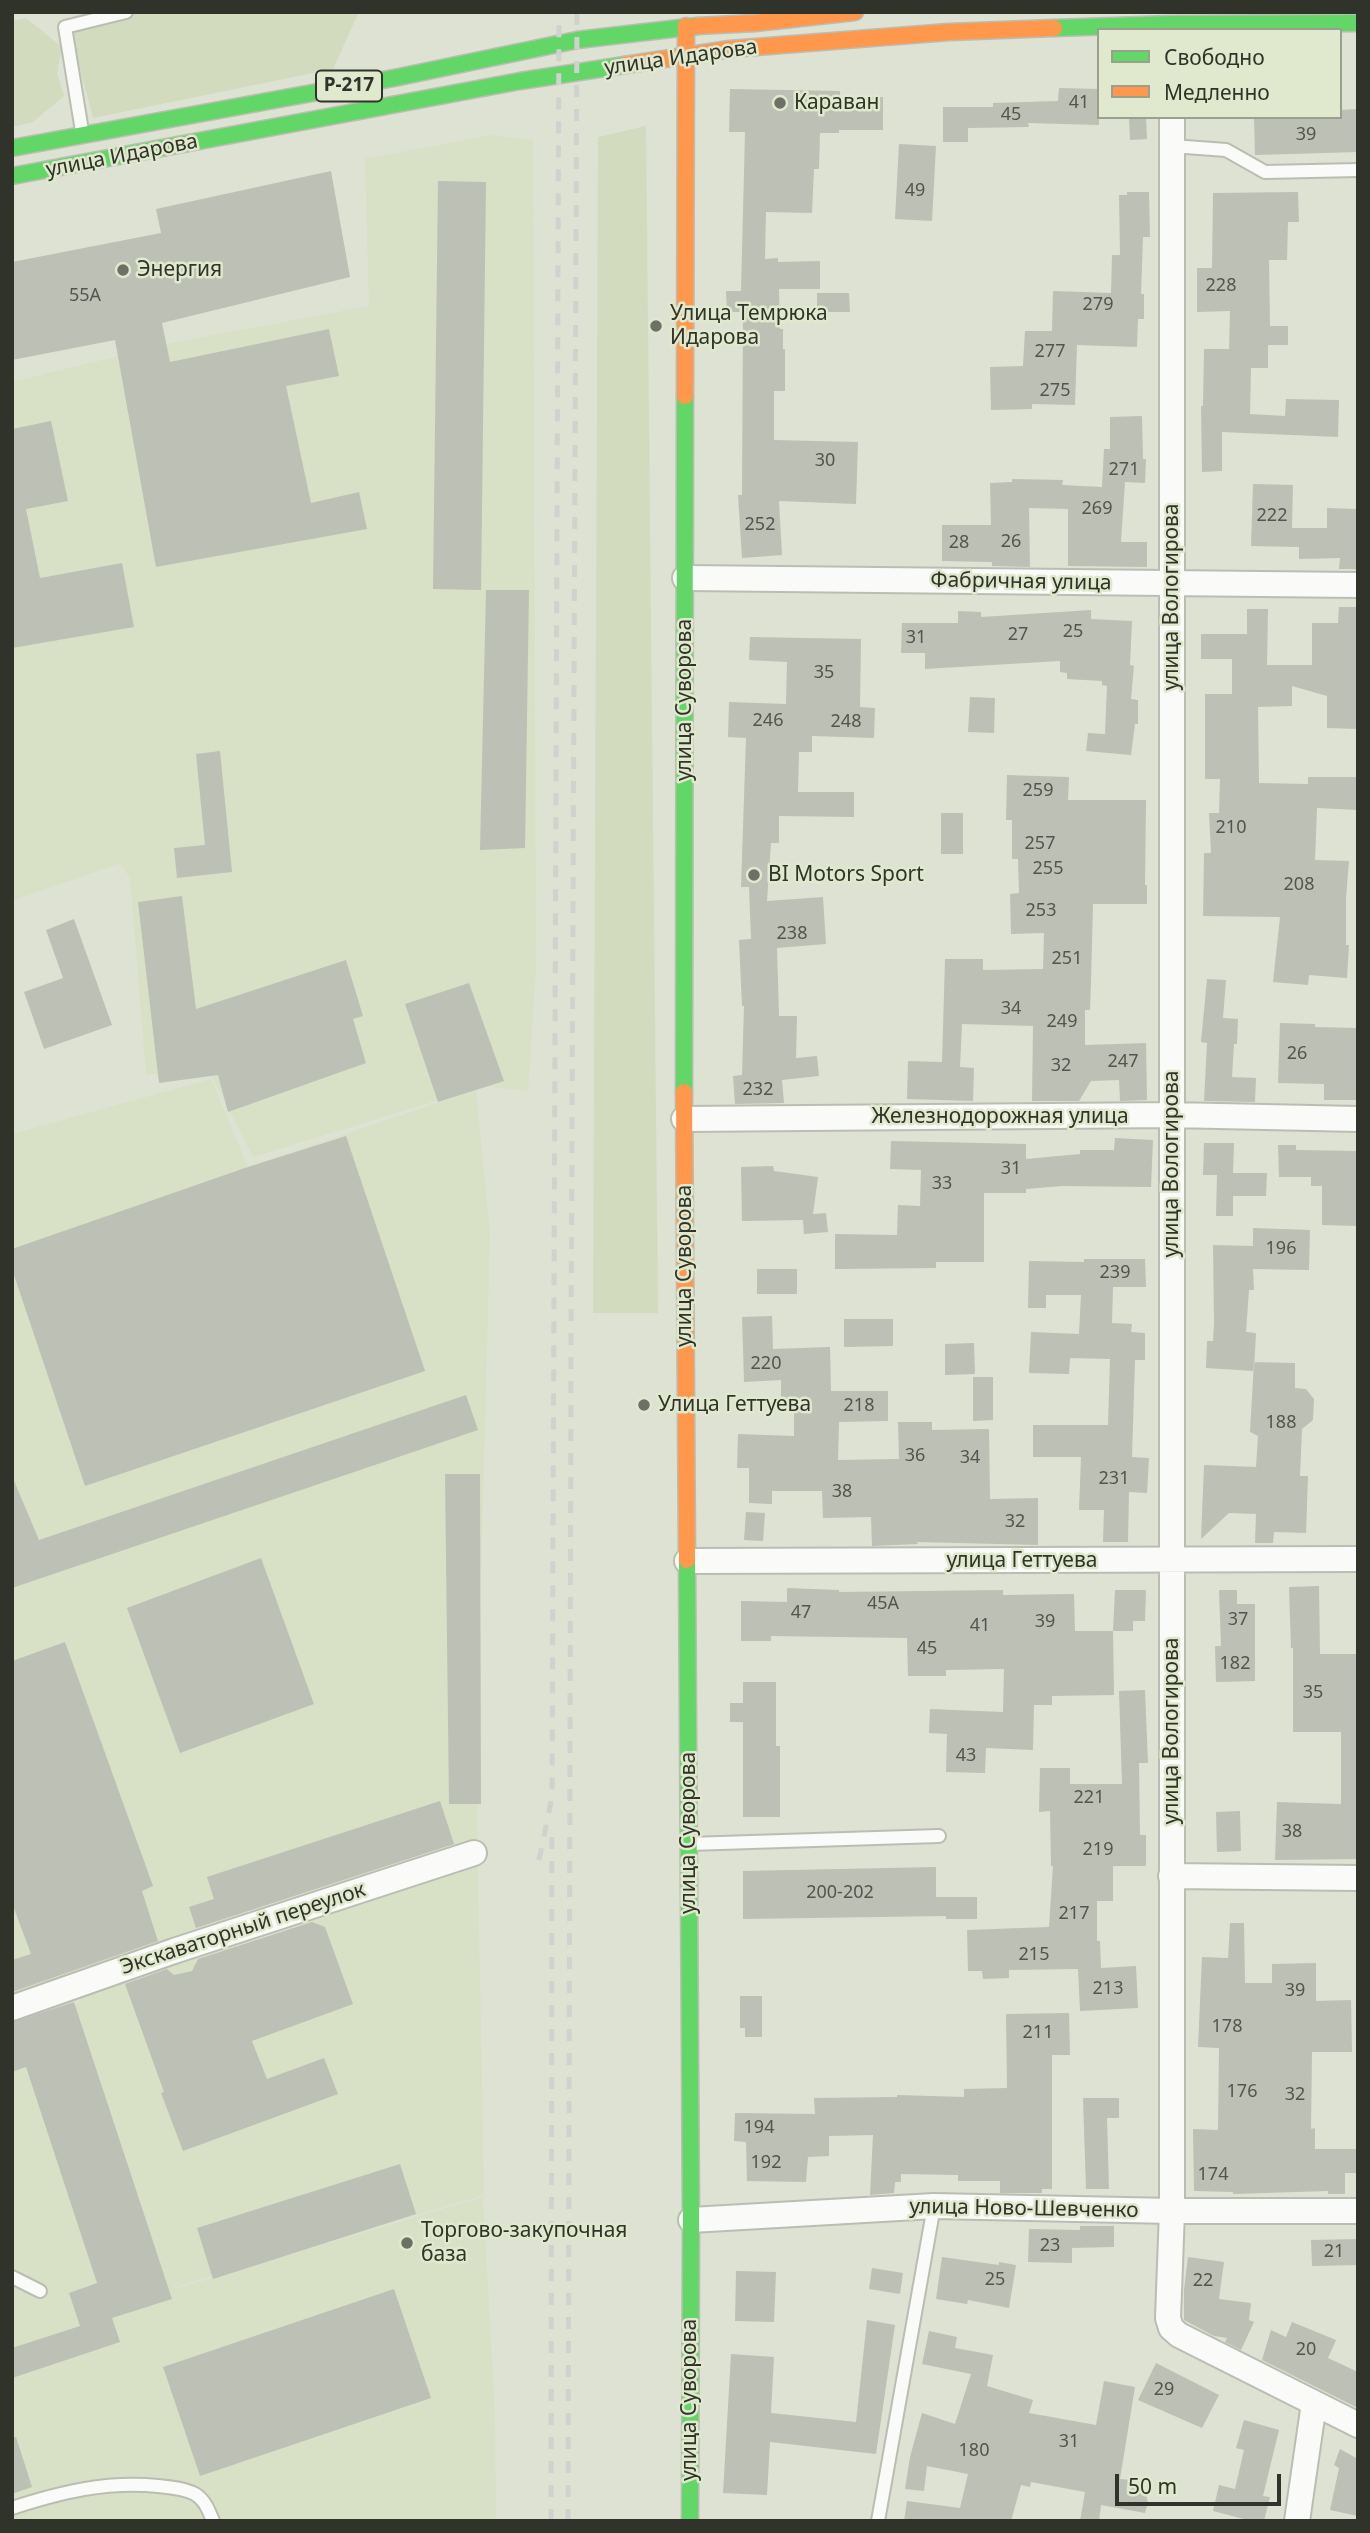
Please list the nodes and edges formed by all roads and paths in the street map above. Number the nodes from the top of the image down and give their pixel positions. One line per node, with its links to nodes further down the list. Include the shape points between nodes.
1 (125, 12): 10 (lane, via 65,27)
2 (855, 12): 3 (street, улица Идарова / Р-217, via 755,23)
3 (686, 19): 8 (street, улица Суворова); 10 (street, улица Идарова / Р-217)
4 (1358, 23): 5 (street, улица Идарова / Р-217)
5 (1171, 27): 6 (street, улица Идарова / Р-217)
6 (1127, 28)
7 (1097, 29): 8 (street, улица Идарова / Р-217, via 949,32)
8 (686, 57): 14 (street, улица Идарова / Р-217, via 520,81); 15 (street, улица Суворова)
9 (1171, 119): 11 (street, улица Вологирова)
10 (82, 134): 12 (street, улица Идарова / Р-217)
11 (1171, 146): 13 (lane, via 1226,150 1265,172); 16 (street, улица Вологирова)
12 (12, 148)
13 (1358, 170)
14 (12, 176)
15 (685, 578): 16 (street, Фабричная улица); 19 (street, улица Суворова)
16 (1172, 584): 17 (street, Фабричная улица); 18 (street, улица Вологирова)
17 (1358, 586)
18 (1172, 1115): 19 (street, Железнодорожная улица); 20 (street, Железнодорожная улица); 22 (street, улица Вологирова)
19 (684, 1119): 23 (street, улица Суворова)
20 (1358, 1119)
21 (1358, 1559): 22 (street, улица Геттуева)
22 (1172, 1560): 23 (street, улица Геттуева); 27 (street, улица Вологирова)
23 (687, 1561): 25 (street, улица Суворова)
24 (939, 1836): 25 (lane)
25 (689, 1844): 33 (street, улица Суворова)
26 (474, 1853): 29 (street, Экскаваторный переулок)
27 (1171, 1876): 28 (street); 31 (street, улица Вологирова)
28 (1358, 1878)
29 (12, 2008)
30 (934, 2206): 31 (street, улица Ново-Шевченко); 33 (street, улица Ново-Шевченко); 41 (lane)
31 (1172, 2211): 32 (street, улица Ново-Шевченко); 36 (street, улица Вологирова, via 1171,2328)
32 (1358, 2211)
33 (691, 2220): 40 (street, улица Суворова)
34 (12, 2277): 35 (lane)
35 (40, 2291)
36 (1314, 2403): 37 (street); 42 (street)
37 (1358, 2425)
38 (12, 2508): 39 (lane, via 101,2485 139,2484 194,2493)
39 (213, 2521)
40 (690, 2521)
41 (878, 2521)
42 (1297, 2521)

